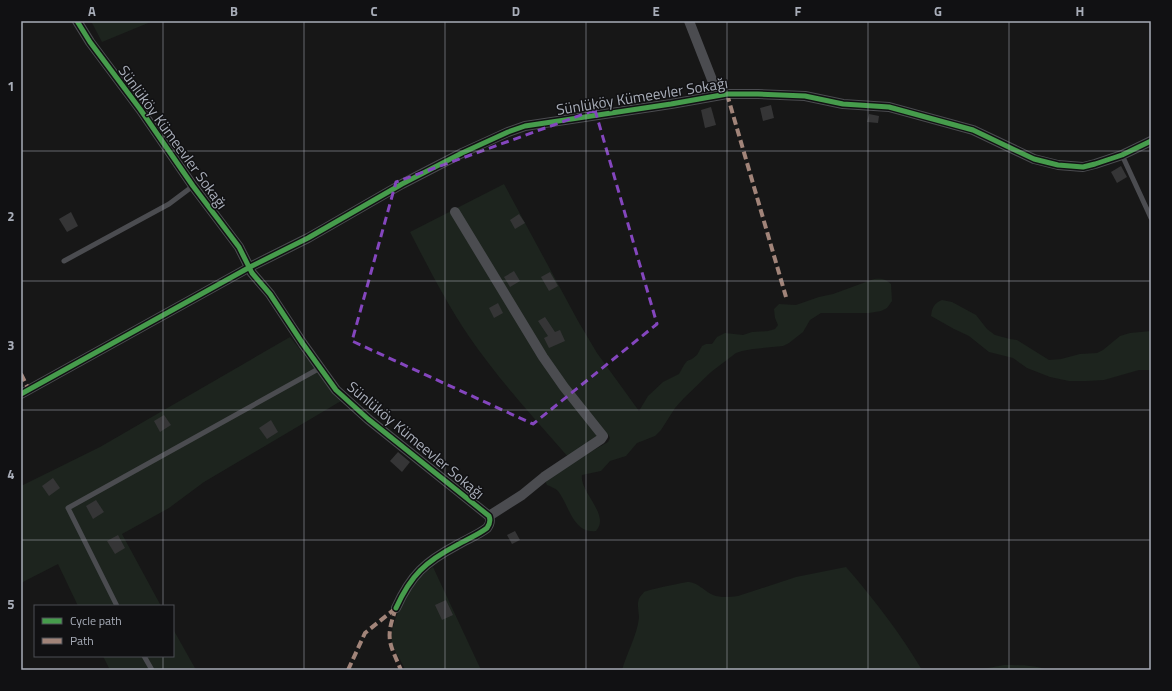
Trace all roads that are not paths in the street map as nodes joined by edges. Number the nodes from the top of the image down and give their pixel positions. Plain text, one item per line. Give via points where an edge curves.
1 (76, 21) edge
2 (690, 21) edge
3 (718, 95) junction
4 (1151, 140) edge
5 (1122, 155) junction
6 (193, 186) junction
7 (455, 212) dead end
8 (1151, 218) edge
9 (64, 261) dead end
10 (250, 267) junction
11 (320, 368) junction
12 (21, 394) edge
13 (489, 516) junction
14 (116, 605) edge
15 (396, 608) dead end
16 (145, 657) edge
17 (152, 670) edge

1 - 6 street, Sünlüköy Kümeevler Sokağı
2 - 3 street, Sünlüköy Kümeevler Sokağı
3 - 5 street, Sünlüköy Kümeevler Sokağı via 805,96 843,104 889,107 973,130 1034,159 1058,165 1083,167
3 - 10 street, Sünlüköy Kümeevler Sokağı via 542,123 508,132 402,184 308,238
4 - 5 street, Sünlüköy Kümeevler Sokağı
5 - 8 lane
6 - 9 lane via 169,204
6 - 10 street, Sünlüköy Kümeevler Sokağı via 239,247
7 - 13 street, Sünlüköy Kümeevler Sokağı via 543,357 603,436 601,440
10 - 11 street, Sünlüköy Kümeevler Sokağı
10 - 12 street, Sünlüköy Kümeevler Sokağı
11 - 13 street, Sünlüköy Kümeevler Sokağı via 336,390 351,404
11 - 14 lane via 68,508
13 - 15 street, Sünlüköy Kümeevler Sokağı via 491,520 487,528 437,557 418,572 404,590
16 - 17 lane

